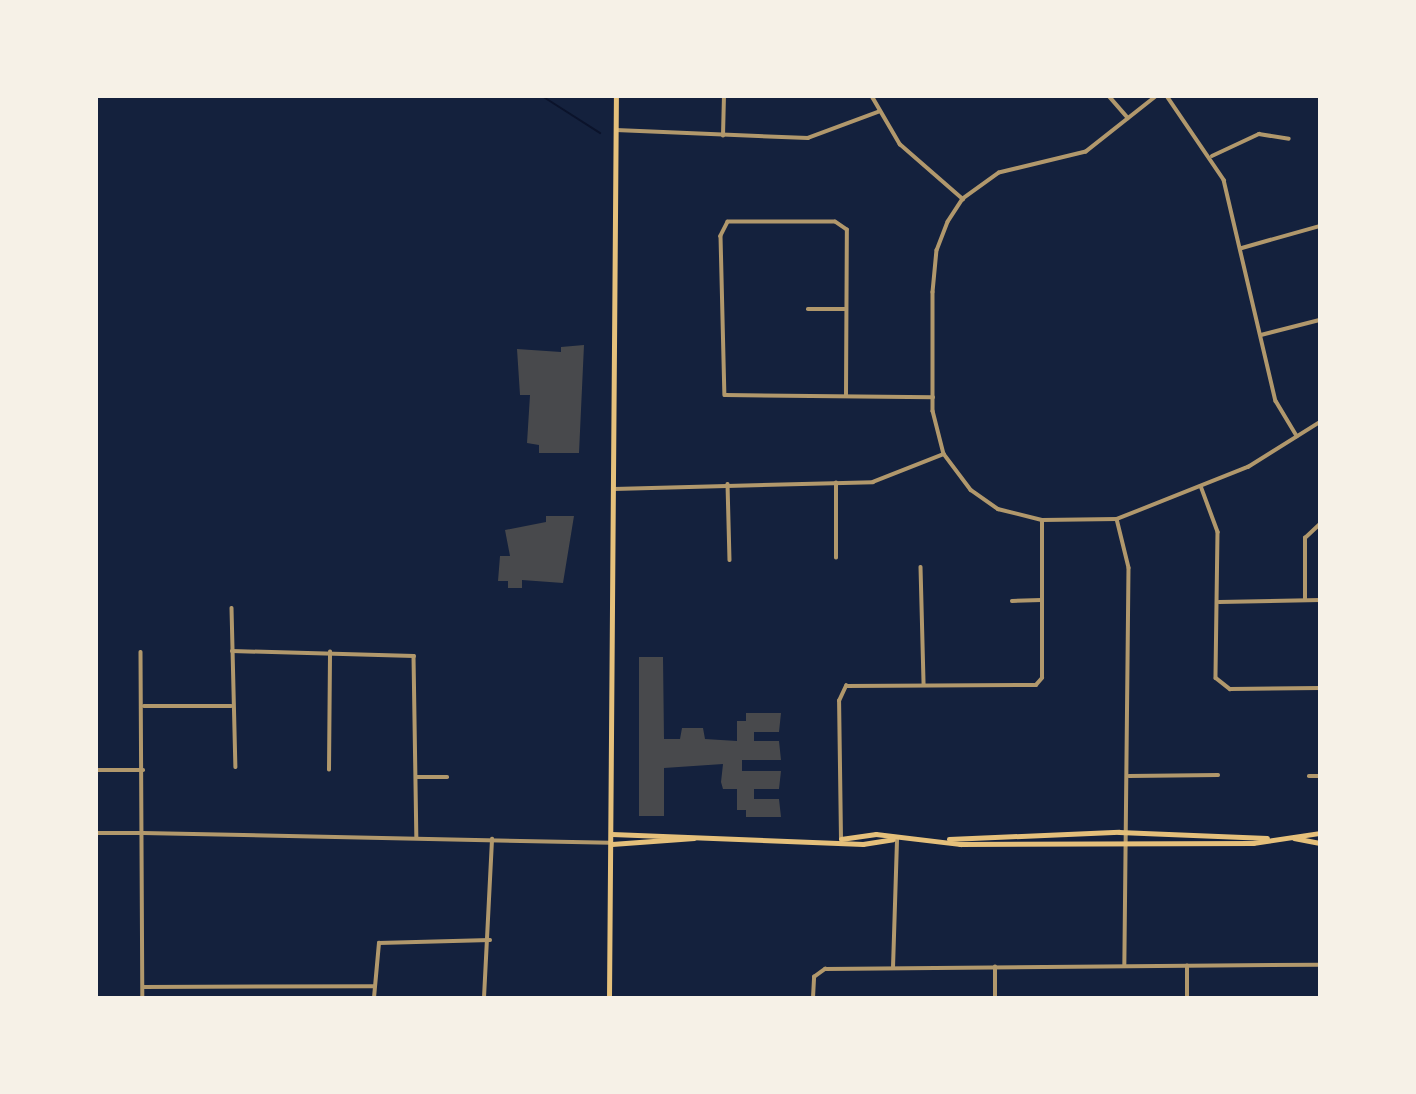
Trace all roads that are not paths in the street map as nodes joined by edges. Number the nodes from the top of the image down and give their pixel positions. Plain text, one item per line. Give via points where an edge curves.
1 (616, 96) edge
2 (724, 96) edge
3 (872, 96) edge
4 (1109, 96) edge
5 (1157, 96) edge
6 (1167, 96) edge
7 (878, 112) junction
8 (1129, 119) junction
9 (616, 130) junction
10 (723, 136) junction
11 (1289, 139) dead end
12 (1212, 156) junction
13 (963, 200) junction
14 (1320, 226) edge
15 (1242, 248) junction
16 (808, 309) dead end
17 (846, 309) junction
18 (1320, 320) edge
19 (1261, 335) junction
20 (846, 396) junction
21 (933, 397) junction
22 (1320, 422) edge
23 (1297, 436) junction
24 (944, 454) junction
25 (836, 483) junction
26 (728, 484) junction
27 (1201, 486) junction
28 (614, 489) junction
29 (1117, 519) junction
30 (1042, 520) junction
31 (1320, 524) edge
32 (836, 558) dead end
33 (730, 560) dead end
34 (921, 567) dead end
35 (1041, 600) junction
36 (1305, 600) junction
37 (1320, 600) edge
38 (1012, 601) dead end
39 (1219, 602) junction
40 (232, 608) dead end
41 (232, 651) junction
42 (141, 652) dead end
43 (330, 652) junction
44 (924, 685) junction
45 (1320, 688) edge
46 (144, 706) junction
47 (231, 706) junction
48 (236, 767) dead end
49 (96, 770) edge
50 (143, 770) junction
51 (329, 770) dead end
52 (1218, 775) dead end
53 (1129, 776) junction
54 (1309, 776) dead end
55 (1320, 776) edge
56 (417, 777) junction
57 (447, 777) dead end
58 (1129, 832) junction
59 (96, 833) edge
60 (144, 833) junction
61 (1320, 833) edge
62 (612, 834) junction
63 (417, 837) junction
64 (694, 838) junction
65 (897, 838) junction
66 (1267, 838) junction
67 (1294, 838) junction
68 (492, 839) junction
69 (595, 839) junction
70 (841, 839) junction
71 (948, 839) junction
72 (1320, 843) edge
73 (612, 844) junction
74 (1128, 844) junction
75 (490, 940) junction
76 (1125, 965) junction
77 (1320, 965) edge
78 (1187, 966) junction
79 (995, 967) junction
80 (893, 968) junction
81 (374, 986) junction
82 (143, 987) junction
83 (143, 998) edge
84 (374, 998) edge
85 (484, 998) edge
86 (609, 998) edge
87 (814, 998) edge
88 (995, 998) edge
89 (1187, 998) edge

1 - 9 main road
2 - 10 street
3 - 7 street
4 - 8 street
5 - 8 street
6 - 12 street
7 - 10 street via 808,138
7 - 13 street via 900,144
8 - 13 street via 1086,152 999,173
9 - 10 street
9 - 28 main road
11 - 12 street via 1259,134
12 - 15 street
13 - 21 street via 942,234 934,261
14 - 15 street
15 - 19 street
16 - 17 street
17 - 20 street
17 - 20 street via 848,239 842,224 733,221 722,229 725,395
18 - 19 street
19 - 23 street via 1276,401
20 - 21 street
21 - 24 street
22 - 23 street
23 - 27 street
24 - 25 street via 885,479
24 - 30 street via 985,501
25 - 26 street
25 - 32 street
26 - 28 street
26 - 33 street
27 - 29 street
27 - 39 street via 1218,533
28 - 62 main road
29 - 30 street
29 - 53 street via 1129,568
30 - 35 street
31 - 36 street via 1305,538
34 - 44 street
35 - 38 street
35 - 44 street via 1042,678 1036,685
36 - 37 street
36 - 39 street
39 - 45 street via 1215,670 1221,686
40 - 41 street
41 - 43 street
41 - 47 street
42 - 46 street
43 - 51 street
43 - 56 street via 404,652 416,658
44 - 70 street via 853,685 840,692
46 - 47 street
46 - 50 street
47 - 48 street
49 - 50 street
50 - 60 street
52 - 53 street
53 - 58 street
54 - 55 street
56 - 57 street
56 - 63 street
58 - 66 main road
58 - 71 main road
58 - 74 street
59 - 60 street
60 - 63 street
60 - 82 street
61 - 67 main road
62 - 64 main road
62 - 69 street
62 - 73 main road
63 - 68 street
64 - 70 main road
64 - 73 main road
65 - 70 main road
65 - 70 main road via 863,844
65 - 71 main road
65 - 80 street
66 - 67 main road
66 - 74 main road
67 - 72 main road
68 - 69 street
68 - 75 street
69 - 73 street
71 - 74 main road
73 - 86 main road
74 - 76 street
75 - 81 street via 381,943
75 - 85 street
76 - 78 street
76 - 79 street
77 - 78 street
78 - 89 street
79 - 80 street
79 - 88 street
80 - 87 street via 819,971
81 - 82 street
81 - 84 street
82 - 83 street

